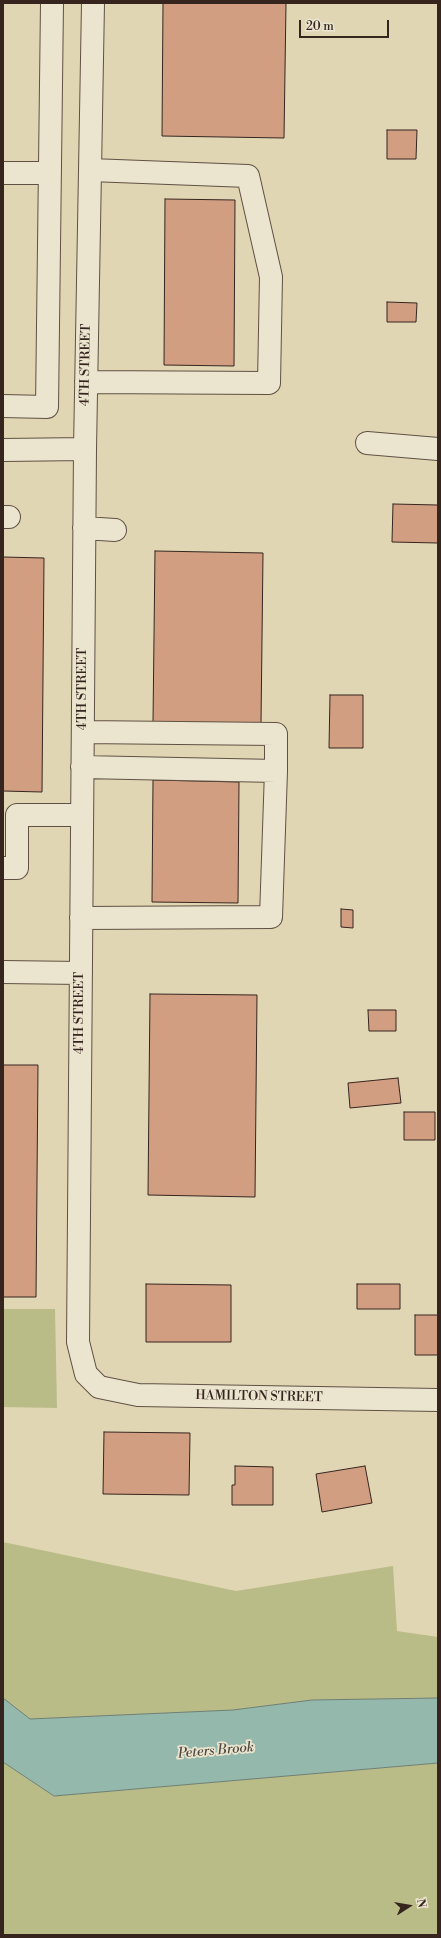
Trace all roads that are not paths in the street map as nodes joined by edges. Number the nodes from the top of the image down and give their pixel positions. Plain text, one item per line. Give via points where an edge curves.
1 (52, 3) edge
2 (93, 3) edge
3 (90, 170) junction
4 (3, 173) edge
5 (50, 174) junction
6 (86, 382) junction
7 (3, 406) edge
8 (367, 443) dead end
9 (85, 449) junction
10 (438, 449) edge
11 (3, 450) edge
12 (84, 528) junction
13 (115, 530) dead end
14 (83, 732) junction
15 (82, 767) junction
16 (276, 771) junction
17 (82, 815) junction
18 (3, 868) edge
19 (81, 918) junction
20 (3, 972) edge
21 (81, 973) junction
22 (86, 1374) joint
23 (438, 1400) edge

1 - 5 street
2 - 3 street, 4TH STREET
3 - 6 street, 4TH STREET
3 - 6 street via 248,176 271,277 269,383
4 - 5 street
5 - 7 street via 47,407
6 - 9 street, 4TH STREET
8 - 10 street
9 - 11 street
9 - 12 street, 4TH STREET
12 - 13 street
12 - 14 street, 4TH STREET
14 - 15 street, 4TH STREET
14 - 16 street via 276,734
15 - 16 street
15 - 17 street, 4TH STREET
16 - 19 street via 271,917
17 - 18 street via 17,815 17,868
17 - 19 street, 4TH STREET
19 - 21 street, 4TH STREET
20 - 21 street
21 - 22 street, 4TH STREET via 78,1342
22 - 23 street, HAMILTON STREET via 99,1387 138,1395

